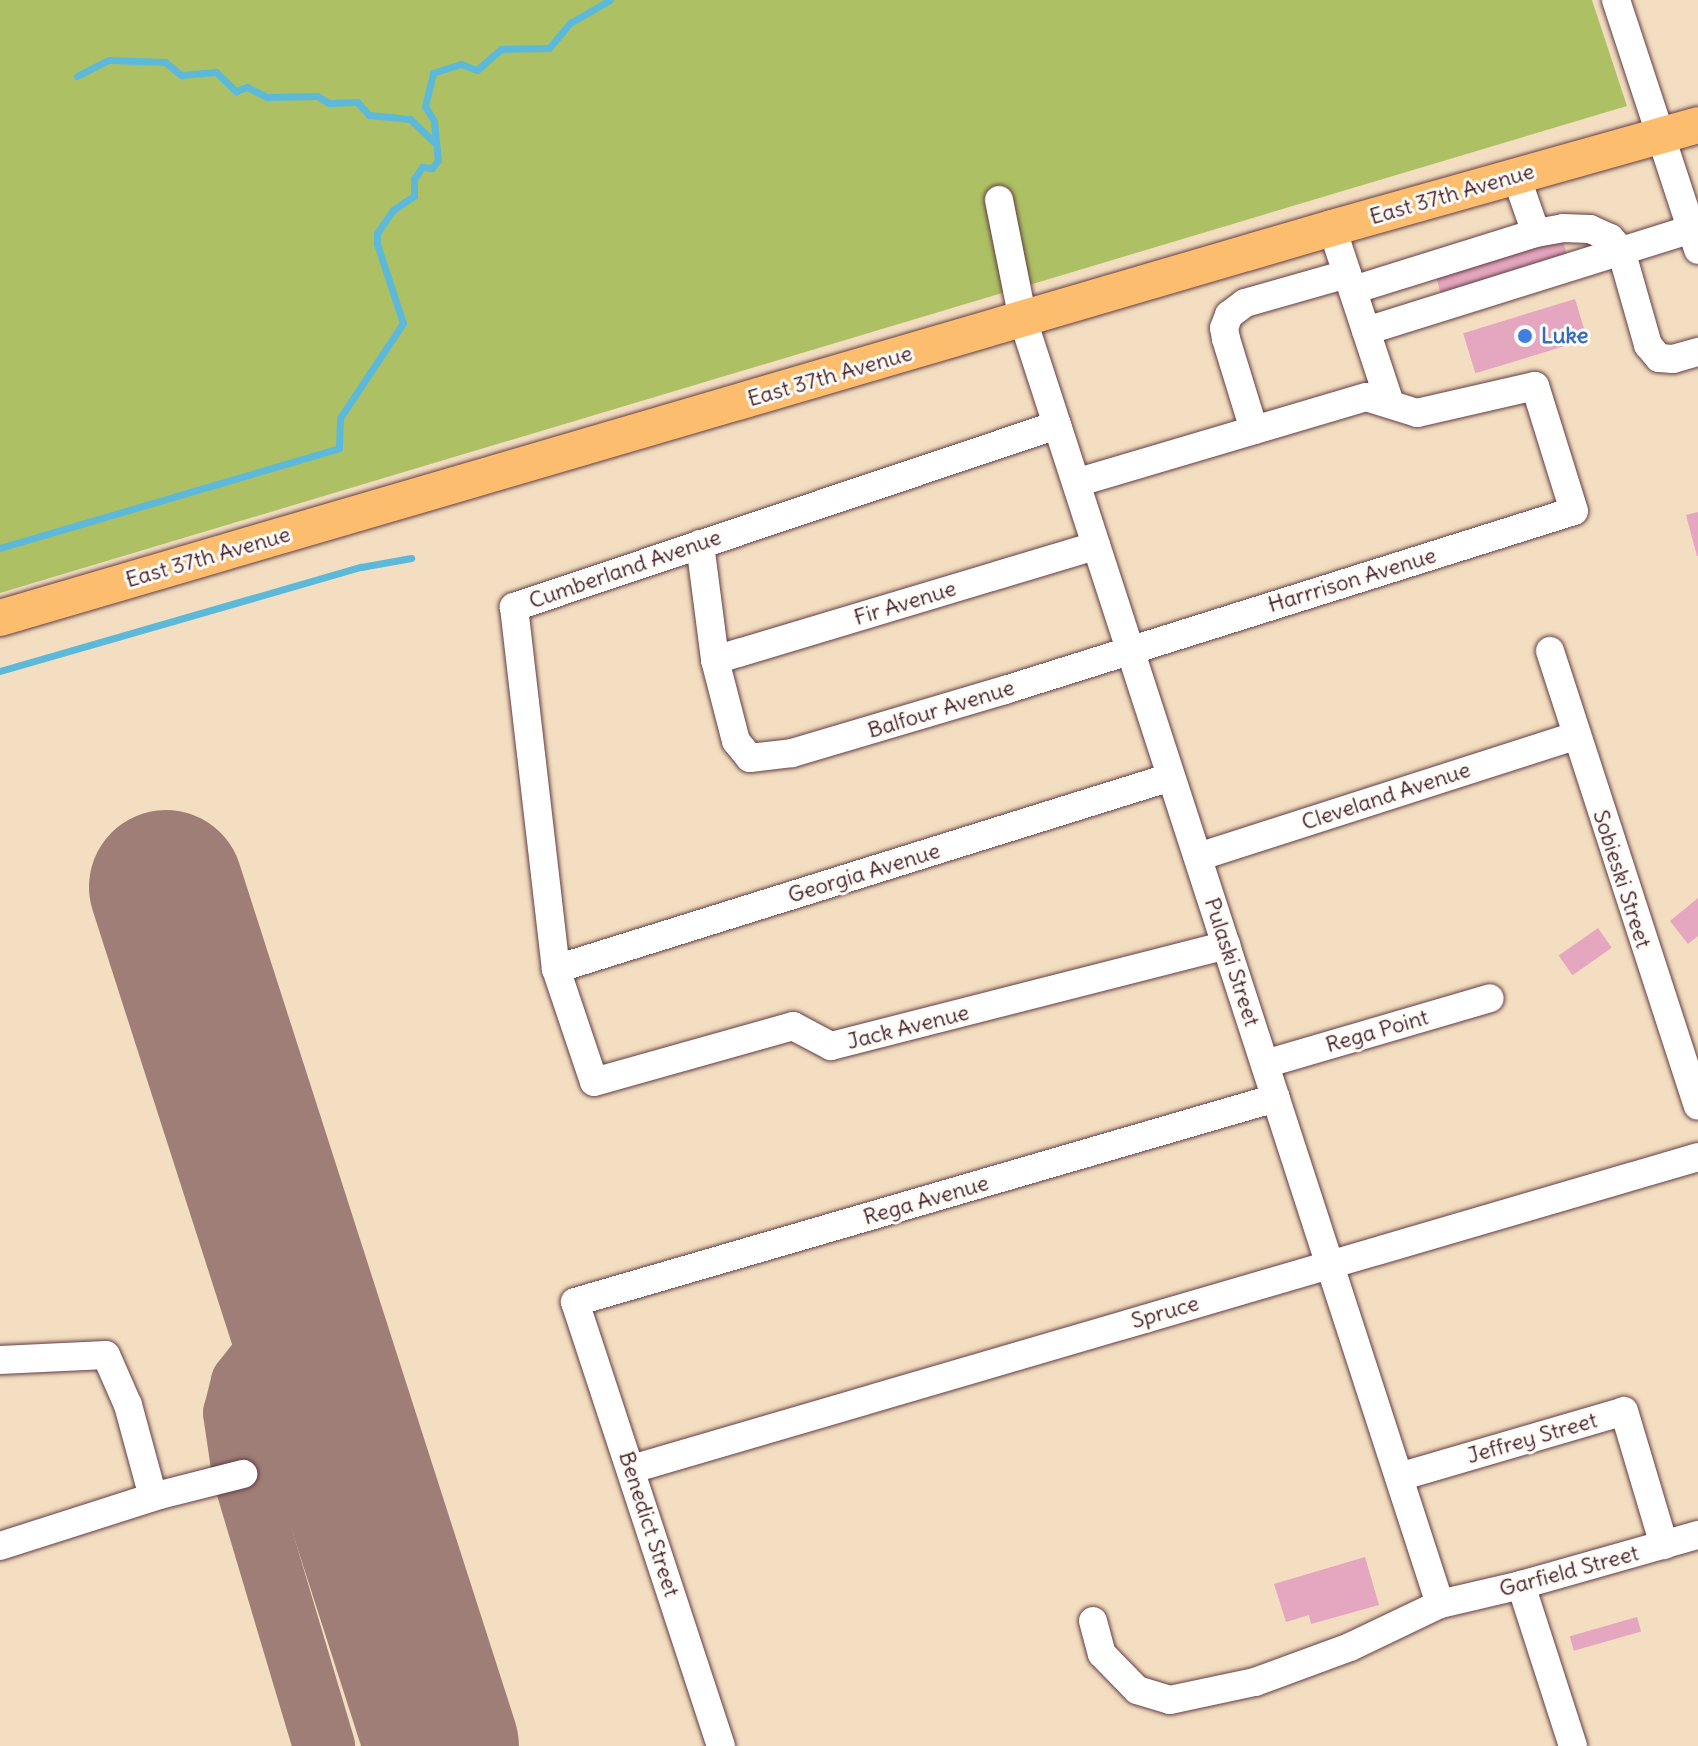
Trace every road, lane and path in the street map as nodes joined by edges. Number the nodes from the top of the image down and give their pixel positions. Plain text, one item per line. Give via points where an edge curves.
1 (1616, 0) edge
2 (1698, 125) edge
3 (1661, 136) junction
4 (1516, 176) junction
5 (999, 200) dead end
6 (1332, 228) junction
7 (1536, 233) junction
8 (1695, 239) edge
9 (1621, 250) junction
10 (1350, 282) junction
11 (1023, 320) junction
12 (1366, 331) junction
13 (1698, 352) edge
14 (1390, 403) junction
15 (1057, 425) junction
16 (1254, 430) junction
17 (1076, 483) junction
18 (700, 544) junction
19 (1096, 546) junction
20 (0, 618) edge
21 (1130, 649) junction
22 (1550, 651) dead end
23 (715, 660) junction
24 (1574, 736) junction
25 (1171, 777) junction
26 (1198, 857) junction
27 (1226, 945) junction
28 (556, 969) junction
29 (1490, 998) dead end
30 (1265, 1064) junction
31 (594, 1082) joint
32 (1276, 1098) junction
33 (1698, 1106) edge
34 (1698, 1157) edge
35 (1329, 1264) junction
36 (575, 1302) joint
37 (0, 1360) edge
38 (632, 1469) junction
39 (243, 1474) dead end
40 (1399, 1477) junction
41 (153, 1497) junction
42 (1698, 1535) edge
43 (1664, 1545) junction
44 (0, 1546) edge
45 (1521, 1585) junction
46 (1440, 1604) junction
47 (1093, 1621) dead end
48 (721, 1746) edge
49 (1573, 1746) edge

1 - 3 street
2 - 3 main road, East 37th Avenue
3 - 4 main road, East 37th Avenue
3 - 8 street
4 - 6 main road, East 37th Avenue
4 - 7 street
5 - 11 street, Pulaski Street
6 - 10 street
6 - 11 main road, East 37th Avenue
7 - 9 street via 1590,229
7 - 10 street
8 - 9 street
9 - 12 street
9 - 13 street via 1648,345 1659,358
10 - 12 street
10 - 16 street via 1245,303 1229,315 1226,339
11 - 15 street, Pulaski Street
11 - 20 main road, East 37th Avenue
12 - 14 street
14 - 16 street via 1366,397
14 - 21 street, Harrrison Avenue via 1417,413 1535,386 1574,511
15 - 17 street, Pulaski Street
15 - 18 street, Cumberland Avenue
16 - 17 street
17 - 19 street, Pulaski Street
18 - 23 street
18 - 28 street, Cumberland Avenue via 514,607
19 - 21 street, Pulaski Street
19 - 23 street, Fir Avenue
21 - 23 street, Balfour Avenue via 823,744 750,758 736,741
21 - 25 street, Pulaski Street
22 - 24 street, Sobieski Street
24 - 26 street, Cleveland Avenue
24 - 33 street, Sobieski Street
25 - 26 street, Pulaski Street
25 - 28 street, Georgia Avenue
26 - 27 street, Pulaski Street
27 - 30 street, Pulaski Street
27 - 31 street, Jack Avenue via 831,1046 793,1026
28 - 31 street, Cumberland Avenue
29 - 30 street, Rega Point
30 - 32 street, Pulaski Street
32 - 35 street, Pulaski Street
32 - 36 street, Rega Avenue
34 - 35 street, Spruce
35 - 38 street, Spruce
35 - 40 street, Pulaski Street
36 - 38 street, Benedict Street
37 - 41 street via 106,1355 128,1405
38 - 48 street, Benedict Street
39 - 41 street
40 - 43 street, Jeffrey Street via 1624,1411
40 - 46 street, Pulaski Street
41 - 44 street
42 - 43 street, Garfield Street
43 - 45 street, Garfield Street
45 - 46 street, Garfield Street
45 - 49 street
46 - 47 street, Garfield Street via 1350,1647 1255,1682 1170,1700 1137,1690 1102,1654

